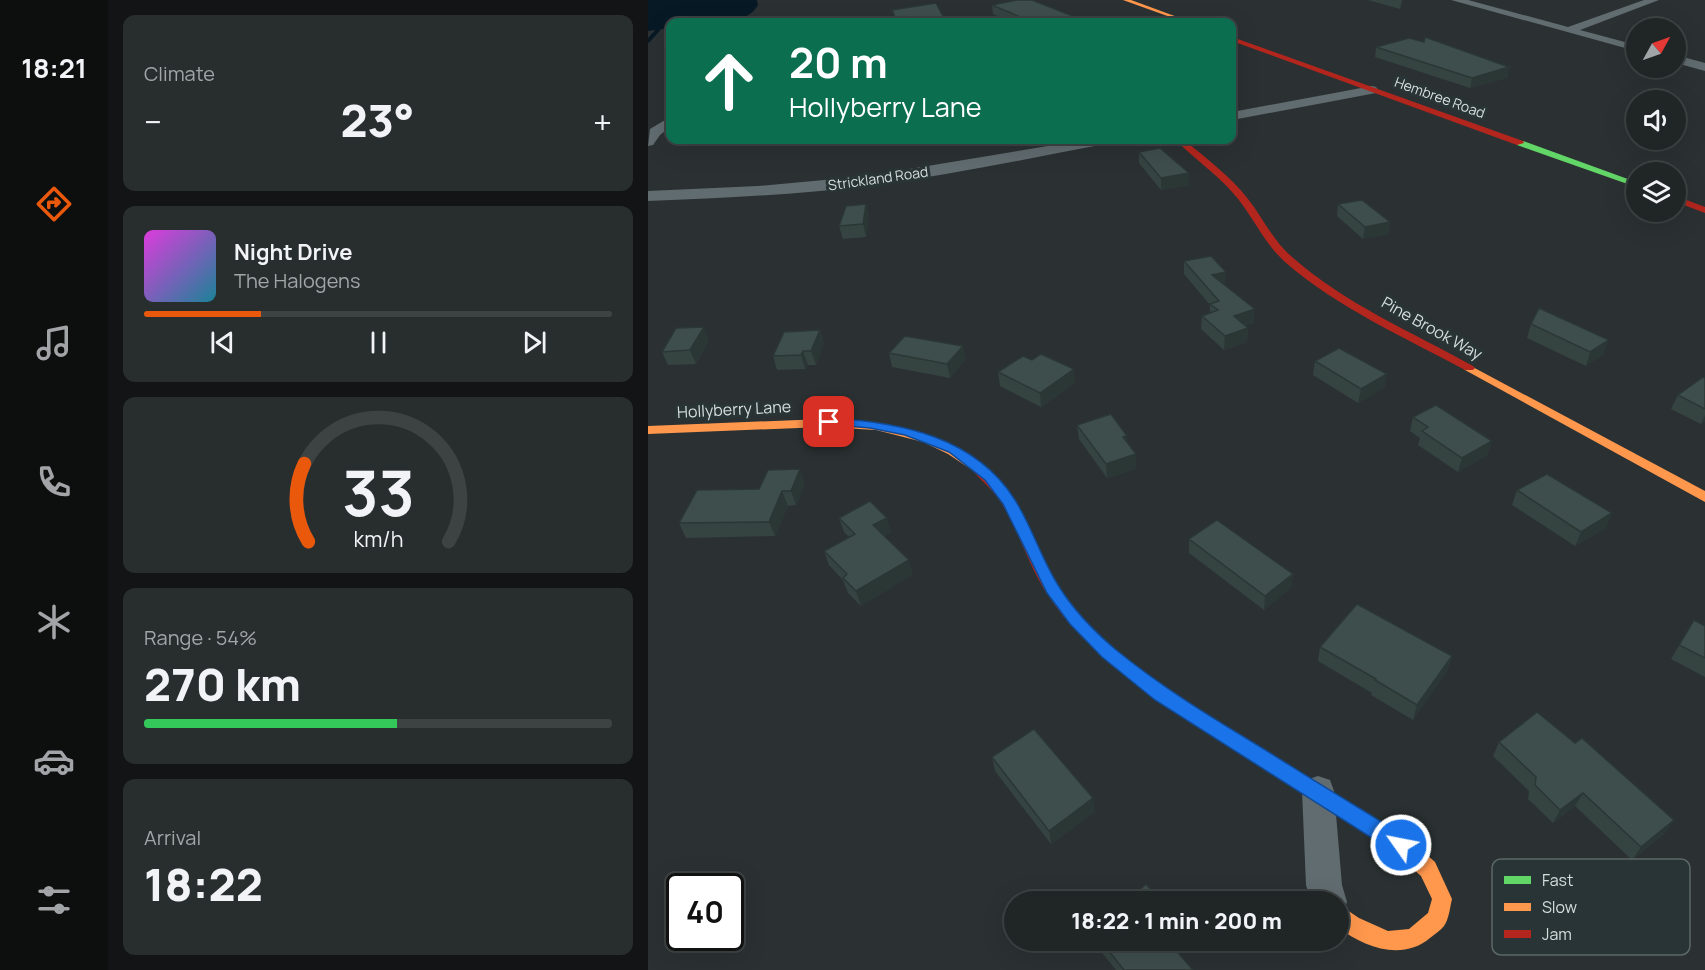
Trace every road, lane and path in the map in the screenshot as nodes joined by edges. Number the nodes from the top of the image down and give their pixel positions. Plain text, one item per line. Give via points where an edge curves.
1 (1126, 0) edge
2 (1456, 0) edge
3 (1654, 0) edge
4 (1177, 18) edge
5 (1569, 30) junction
6 (1236, 40) edge
7 (1626, 45) edge
8 (1686, 62) edge
9 (1705, 67) edge
10 (1371, 90) junction
11 (1236, 115) edge
12 (666, 124) edge
13 (648, 142) edge
14 (1083, 144) edge
15 (1185, 144) edge
16 (1626, 181) edge
17 (648, 196) edge
18 (1686, 203) edge
19 (1705, 210) edge
20 (648, 430) edge
21 (1705, 497) edge
22 (1318, 791) junction
23 (1326, 891) edge
24 (1349, 923) edge

1 - 4 street
2 - 5 street
3 - 5 street
5 - 7 street
6 - 10 street, Hembree Road
8 - 9 street
10 - 11 street
10 - 16 street, Hembree Road
12 - 13 street
14 - 17 street, Strickland Road via 868,181
15 - 21 street, Pine Brook Way via 1221,175 1244,200 1273,243 1307,275
18 - 19 street
20 - 22 street, Hollyberry Lane via 829,422 870,424 908,431 954,449 990,476 1010,502 1052,589 1107,652 1161,694
22 - 23 street
22 - 24 street, Hollyberry Lane via 1401,845 1428,869 1443,900 1437,919 1413,939 1387,941

